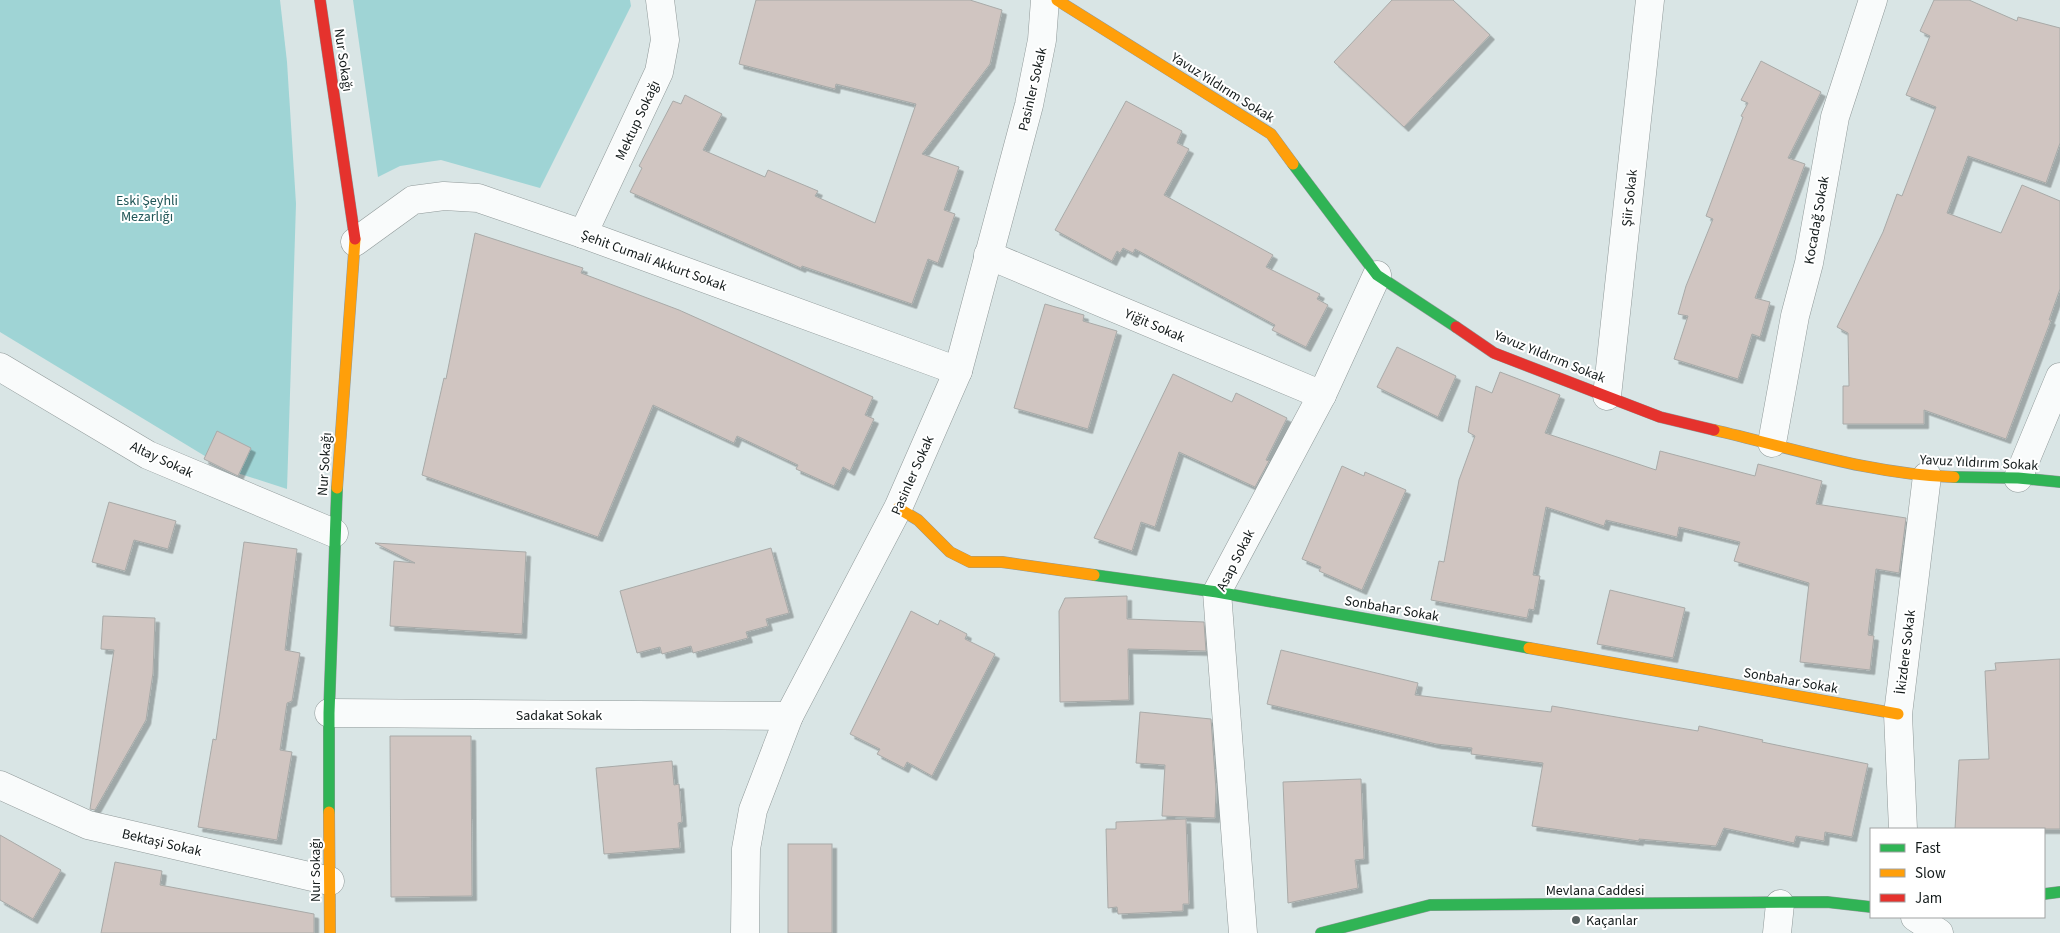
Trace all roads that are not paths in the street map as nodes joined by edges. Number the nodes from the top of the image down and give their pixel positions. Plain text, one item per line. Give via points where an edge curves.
1 (320, 0) edge
2 (660, 0) edge
3 (1044, 0) edge
4 (1057, 0) edge
5 (1650, 0) edge
6 (1873, 0) edge
7 (583, 234) junction
8 (356, 242) junction
9 (988, 255) junction
10 (1377, 275) junction
11 (0, 367) edge
12 (958, 371) junction
13 (2060, 377) edge
14 (1322, 395) junction
15 (1607, 396) junction
16 (1772, 443) junction
17 (1927, 476) junction
18 (2018, 478) junction
19 (2060, 482) edge
20 (898, 508) junction
21 (334, 533) junction
22 (1217, 592) junction
23 (329, 713) junction
24 (1898, 714) junction
25 (789, 716) junction
26 (0, 785) edge
27 (1903, 828) edge
28 (330, 881) junction
29 (2060, 892) edge
30 (2045, 894) edge
31 (1780, 904) junction
32 (1870, 907) edge
33 (1916, 918) edge
34 (330, 933) edge
35 (746, 933) edge
36 (1243, 933) edge
37 (1321, 933) edge
38 (1777, 933) edge
39 (1939, 933) edge

1 - 8 street, Nur Sokağı
2 - 7 street, Mektup Sokağı via 665,40 659,72
3 - 9 street, Pasinler Sokak via 1042,40 1029,105
4 - 10 street, Yavuz Yıldırım Sokak via 1271,134
5 - 15 street, Şiir Sokak
6 - 16 street, Kocadağ Sokak via 1835,116
7 - 8 street, Şehit Cumali Akkurt Sokak via 478,198 444,196 413,200
7 - 12 street, Şehit Cumali Akkurt Sokak
8 - 21 street, Nur Sokağı
9 - 12 street, Pasinler Sokak
9 - 14 street, Yiğit Sokak
10 - 14 street, Asap Sokak
10 - 15 street, Yavuz Yıldırım Sokak via 1494,352
11 - 21 street, Altay Sokak via 148,455
12 - 20 street, Pasinler Sokak
13 - 18 street
14 - 22 street, Asap Sokak
15 - 16 street, Yavuz Yıldırım Sokak via 1660,416
16 - 17 street, Yavuz Yıldırım Sokak via 1862,465
17 - 18 street, Yavuz Yıldırım Sokak
17 - 24 street, İkizdere Sokak
18 - 19 street, Yavuz Yıldırım Sokak
20 - 22 street, Sonbahar Sokak via 910,512 948,552 971,562 1002,562
20 - 25 street, Pasinler Sokak
21 - 23 street, Nur Sokağı
22 - 24 street, Sonbahar Sokak
22 - 36 street, Asap Sokak
23 - 25 street, Sadakat Sokak
23 - 28 street, Nur Sokağı
24 - 27 street, İkizdere Sokak
25 - 35 street, Pasinler Sokak via 753,810 746,849
26 - 28 street, Bektaşi Sokak via 88,825
28 - 34 street, Nur Sokağı
29 - 30 street
31 - 32 street, Mevlana Caddesi via 1827,902
31 - 37 street, Mevlana Caddesi via 1430,905
31 - 38 street
33 - 39 street

